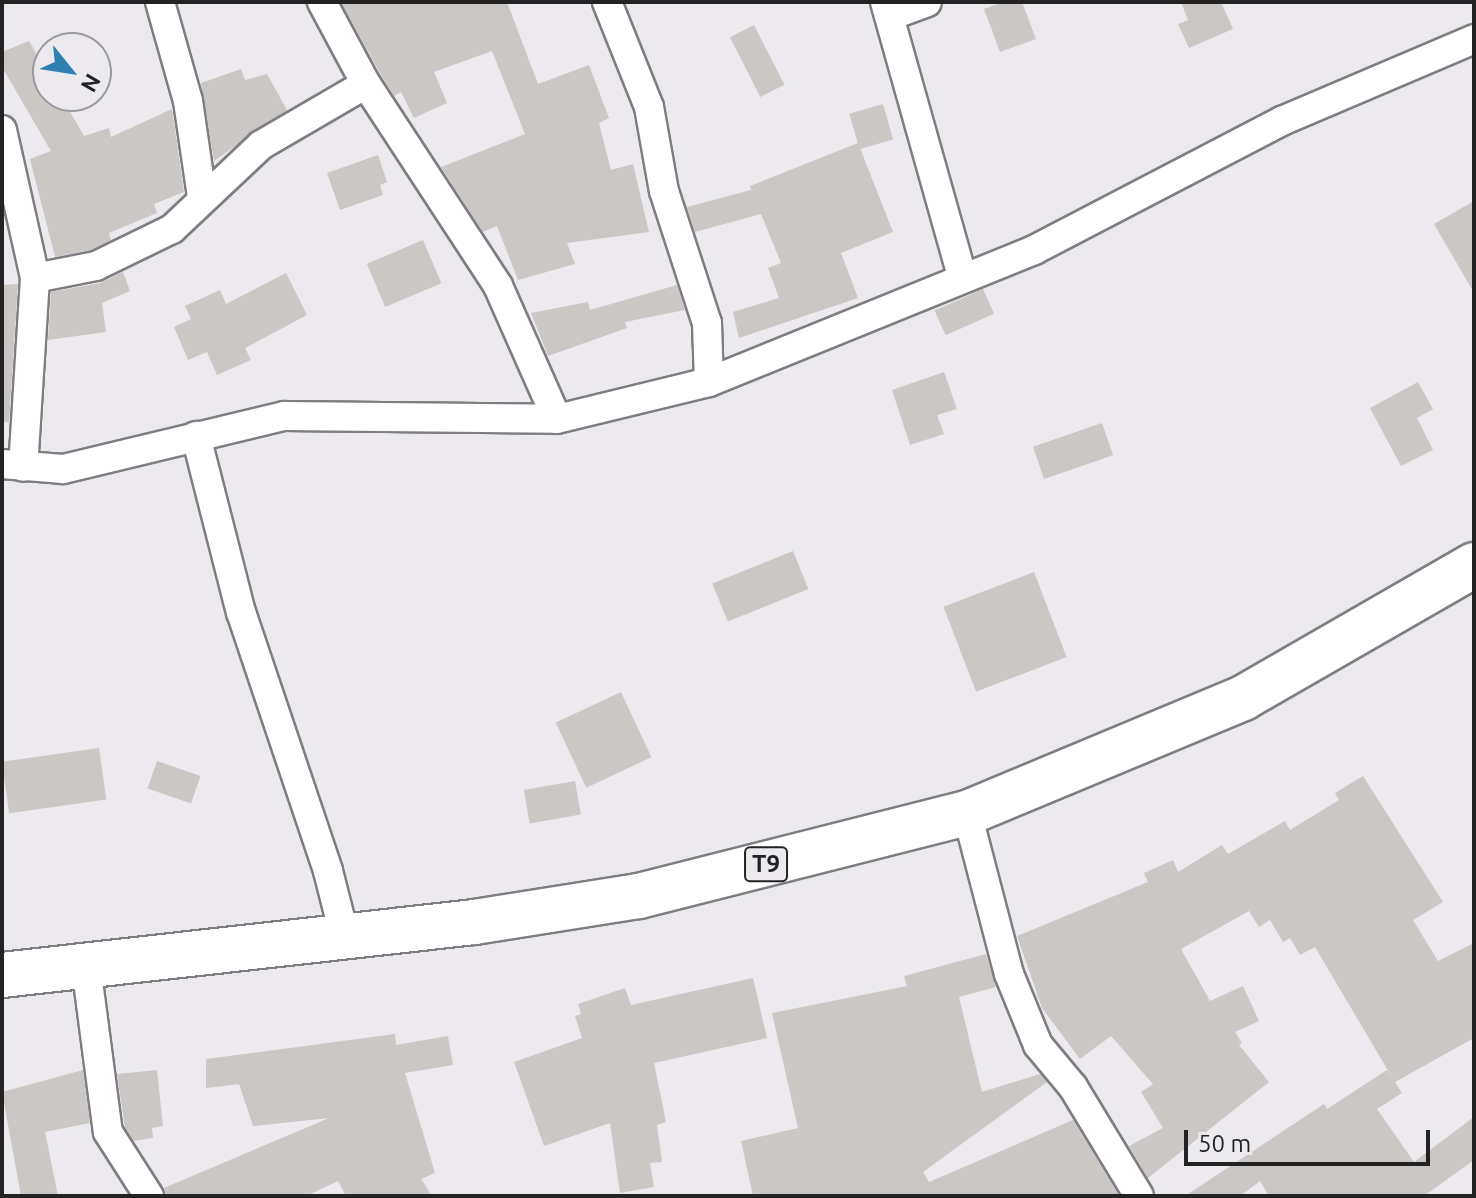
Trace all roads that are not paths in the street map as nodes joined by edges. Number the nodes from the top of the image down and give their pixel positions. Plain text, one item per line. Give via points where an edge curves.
1 (160, 2) edge
2 (322, 2) edge
3 (607, 2) edge
4 (927, 2) edge
5 (888, 8) edge
6 (1474, 39) edge
7 (366, 84) junction
8 (2, 130) edge
9 (202, 197) junction
10 (962, 276) junction
11 (35, 278) junction
12 (709, 382) junction
13 (557, 419) junction
14 (196, 436) junction
15 (13, 466) edge
16 (1474, 565) edge
17 (967, 813) junction
18 (344, 934) junction
19 (86, 966) junction
20 (2, 975) edge
21 (149, 1196) edge
22 (1139, 1196) edge

1 - 9 street via 188,101
2 - 7 street
3 - 12 street via 649,107 664,191 707,323
4 - 5 street
5 - 10 street via 920,143
6 - 10 street via 1363,83 1034,250
7 - 9 street via 261,145
7 - 13 street via 498,286
8 - 11 street
9 - 11 street via 172,229 96,266
10 - 12 street
11 - 15 street
12 - 13 street
13 - 14 street via 284,416
14 - 15 street via 63,469
14 - 18 street via 241,612
16 - 17 highway, T9 via 1243,698
17 - 18 highway, T9 via 639,896 474,922
17 - 22 street via 1009,974 1038,1045 1073,1087
18 - 19 highway, T9
19 - 20 highway, T9
19 - 21 street via 108,1132

